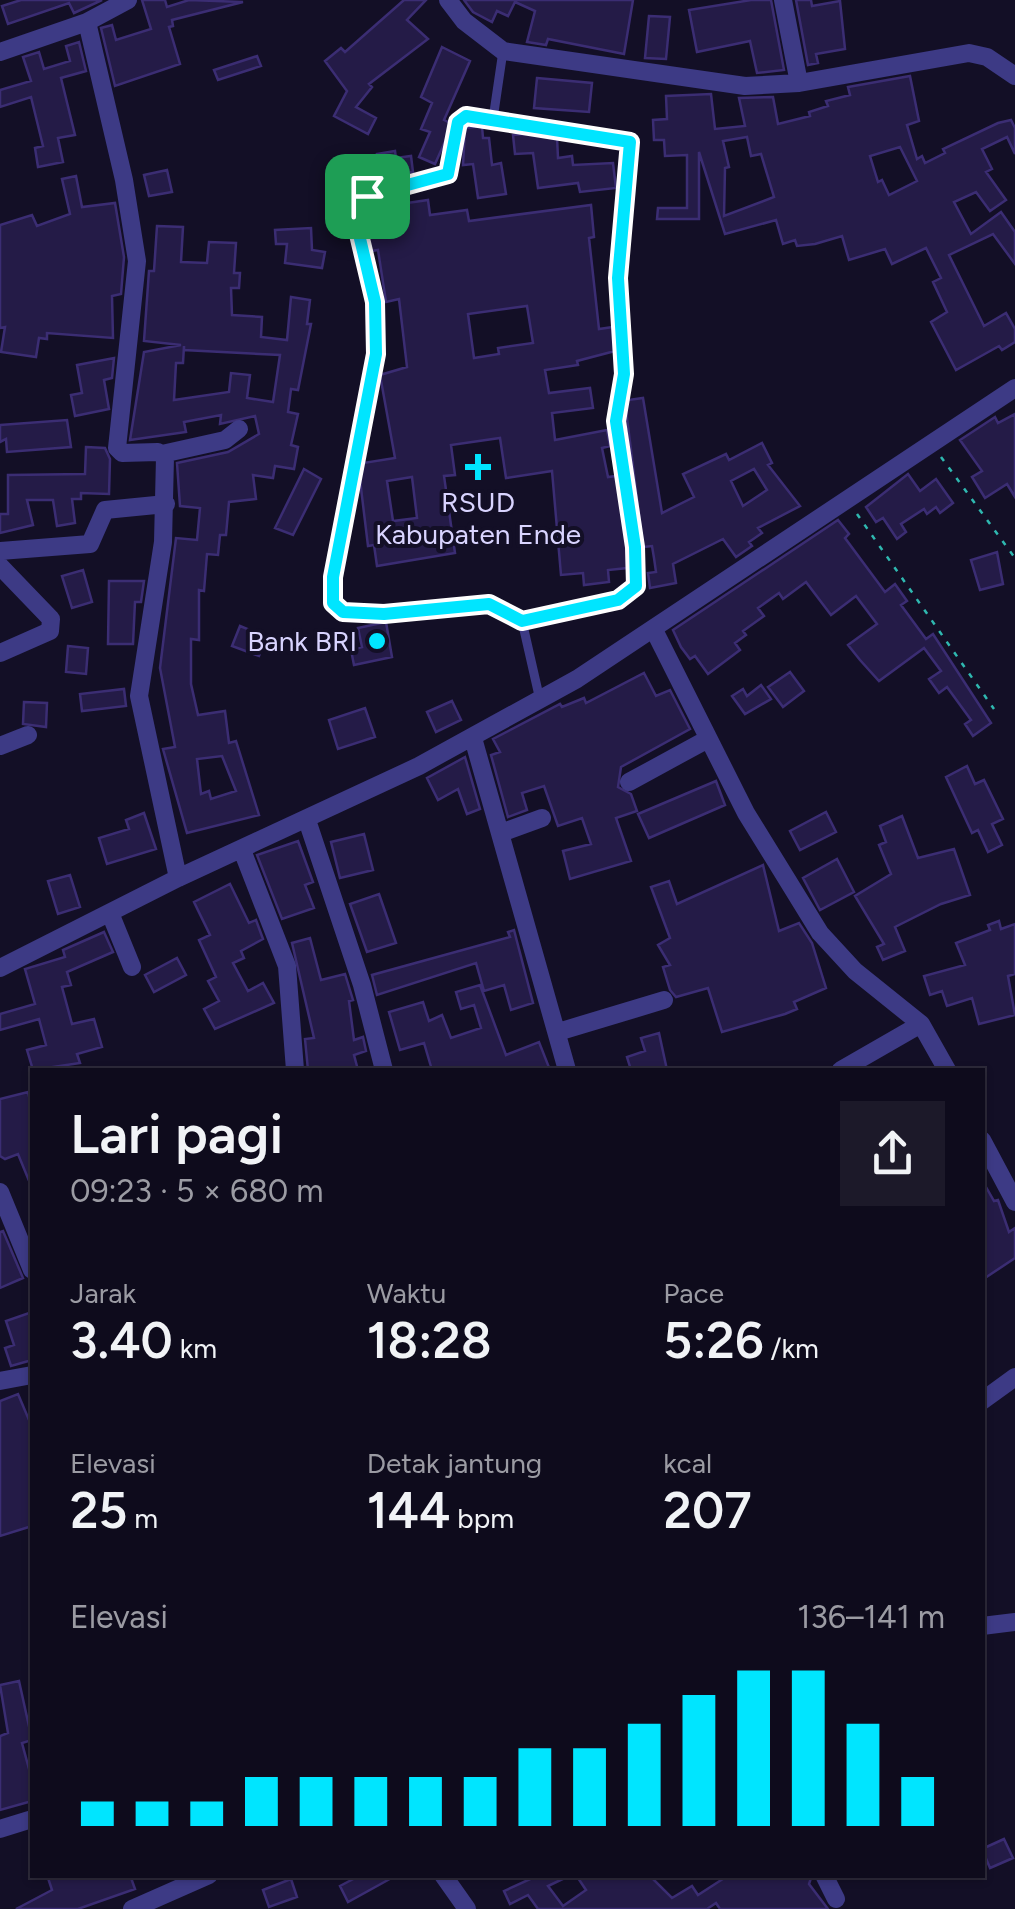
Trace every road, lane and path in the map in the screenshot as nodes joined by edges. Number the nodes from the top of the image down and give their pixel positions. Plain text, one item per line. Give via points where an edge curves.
1 (128, 0) edge
2 (448, 0) edge
3 (783, 0) edge
4 (87, 22) junction
5 (504, 50) junction
6 (0, 52) edge
7 (1015, 76) edge
8 (799, 83) junction
9 (493, 119) junction
10 (1015, 388) edge
11 (238, 429) dead end
12 (931, 443) junction
13 (162, 454) junction
14 (846, 499) junction
15 (166, 504) junction
16 (0, 552) edge
17 (1015, 558) edge
18 (4, 576) edge
19 (522, 621) junction
20 (654, 632) junction
21 (0, 653) edge
22 (540, 700) junction
23 (994, 709) dead end
24 (28, 736) dead end
25 (474, 738) junction
26 (708, 739) junction
27 (0, 746) edge
28 (630, 782) dead end
29 (542, 818) dead end
30 (308, 820) junction
31 (501, 833) junction
32 (242, 850) junction
33 (178, 878) junction
34 (110, 913) junction
35 (132, 967) dead end
36 (0, 968) edge
37 (664, 1000) dead end
38 (920, 1024) junction
39 (558, 1032) junction
40 (296, 1068) edge
41 (383, 1068) edge
42 (567, 1068) edge
43 (845, 1068) edge
44 (946, 1068) edge
45 (985, 1146) edge
46 (0, 1192) edge
47 (1015, 1202) edge
48 (30, 1265) edge
49 (30, 1375) edge
50 (1015, 1377) edge
51 (0, 1380) edge
52 (985, 1399) edge
53 (1015, 1622) edge
54 (985, 1626) edge
55 (30, 1819) edge
56 (0, 1828) edge
57 (202, 1878) edge
58 (445, 1878) edge
59 (826, 1878) edge
60 (836, 1898) dead end
61 (132, 1909) edge
62 (467, 1909) edge

1 - 4 street
2 - 5 street via 464,21
3 - 8 street
4 - 6 street
4 - 13 street via 137,261 117,448
5 - 8 street via 745,86
5 - 9 lane
7 - 8 street via 969,54
9 - 19 lane via 626,138 632,146 619,260 624,349 616,421 636,586 618,600
9 - 19 lane via 459,119 447,176 367,196 358,205 375,302 376,354 332,589 343,612 489,604
10 - 12 street
11 - 13 street via 225,440
12 - 14 street
12 - 17 path
13 - 15 street
14 - 20 street
14 - 23 path
15 - 16 street via 102,512 90,544
15 - 33 street via 139,696
18 - 21 street via 38,604 50,619 50,632
19 - 22 lane
20 - 22 street
20 - 26 street
22 - 25 street
24 - 27 street
25 - 30 street
25 - 31 street
26 - 28 street
26 - 38 street via 820,934
29 - 31 street
30 - 32 street
30 - 41 street
31 - 39 street
32 - 33 street
32 - 40 street via 288,966
33 - 34 street
34 - 35 street
34 - 36 street
37 - 39 street
38 - 43 street
38 - 44 street
39 - 42 street
45 - 47 street
46 - 48 street
49 - 51 street
50 - 52 street
53 - 54 street
55 - 56 street
57 - 61 street
58 - 62 street
59 - 60 street

